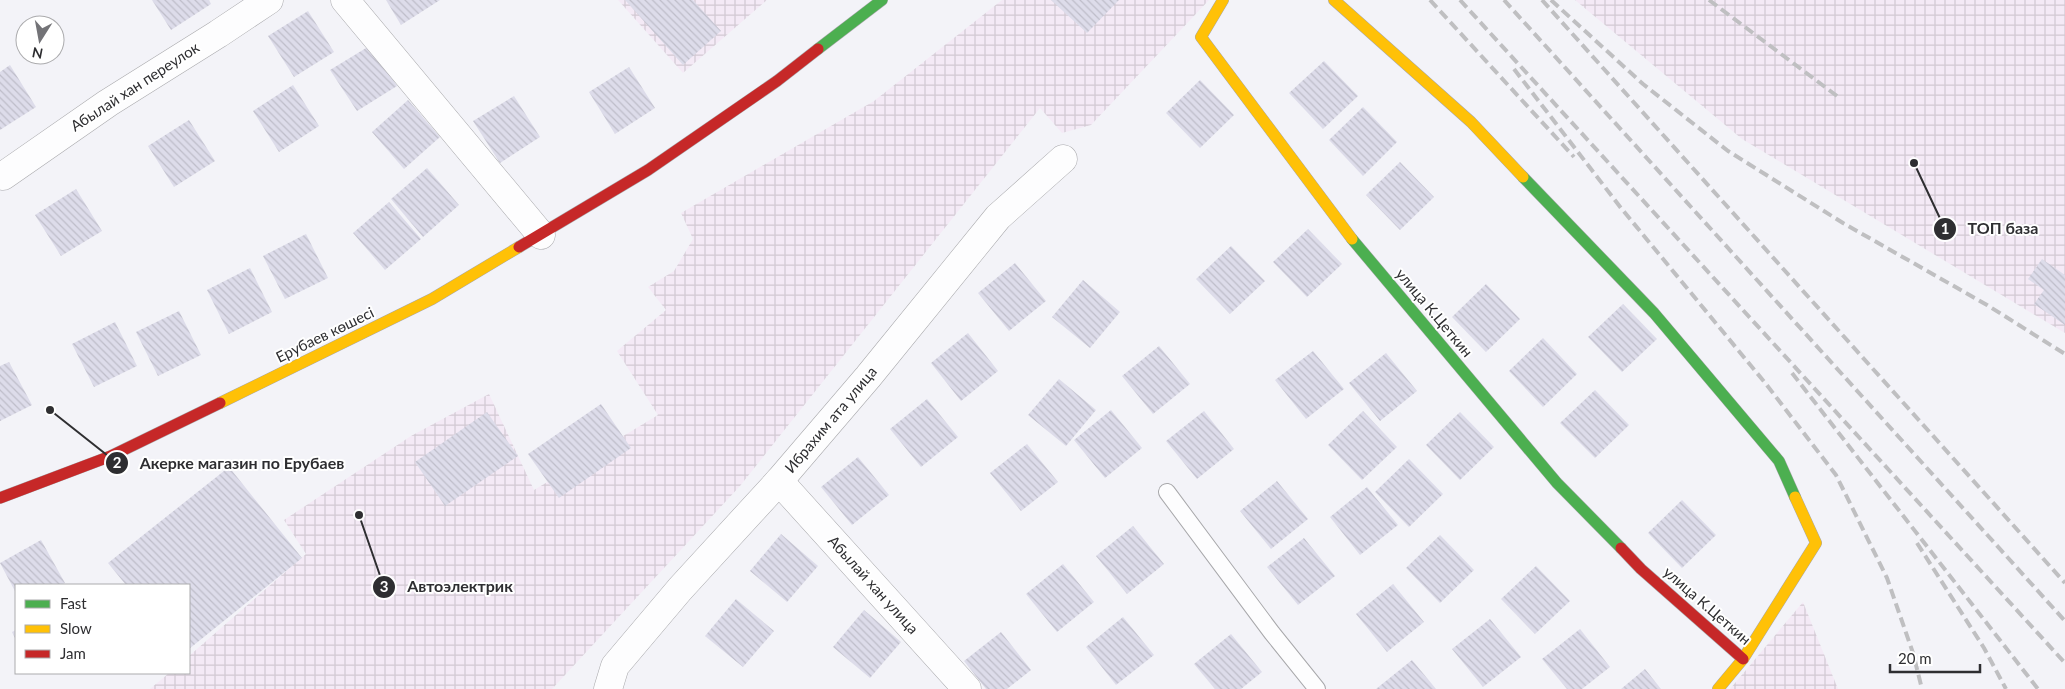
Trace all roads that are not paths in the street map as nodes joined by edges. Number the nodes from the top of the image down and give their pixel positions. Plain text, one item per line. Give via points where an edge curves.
1 (269, 0) edge
2 (345, 0) edge
3 (882, 0) edge
4 (1223, 0) edge
5 (1334, 0) edge
6 (1063, 159) dead end
7 (3, 176) dead end
8 (540, 235) junction
9 (779, 481) junction
10 (1167, 492) dead end
11 (0, 498) edge
12 (1743, 659) junction
13 (608, 689) edge
14 (967, 689) edge
15 (1317, 689) edge
16 (1718, 689) edge

1 - 7 street, Абылай хан переулок via 108,103
2 - 8 street
3 - 8 street, Ерубаев көшесі via 777,81 648,170
4 - 12 street, улица К.Цеткин via 1201,37 1337,222 1557,483 1641,569
5 - 12 street, улица К.Цеткин via 1471,122 1654,313 1779,461 1816,542
6 - 9 street, Ибрахим ата улица via 998,217
8 - 11 street, Ерубаев көшесі via 432,299 352,339 111,456
9 - 13 street, Ибрахим ата улица via 680,589 616,666
9 - 14 street, Абылай хан улица
10 - 15 lane
12 - 16 street

